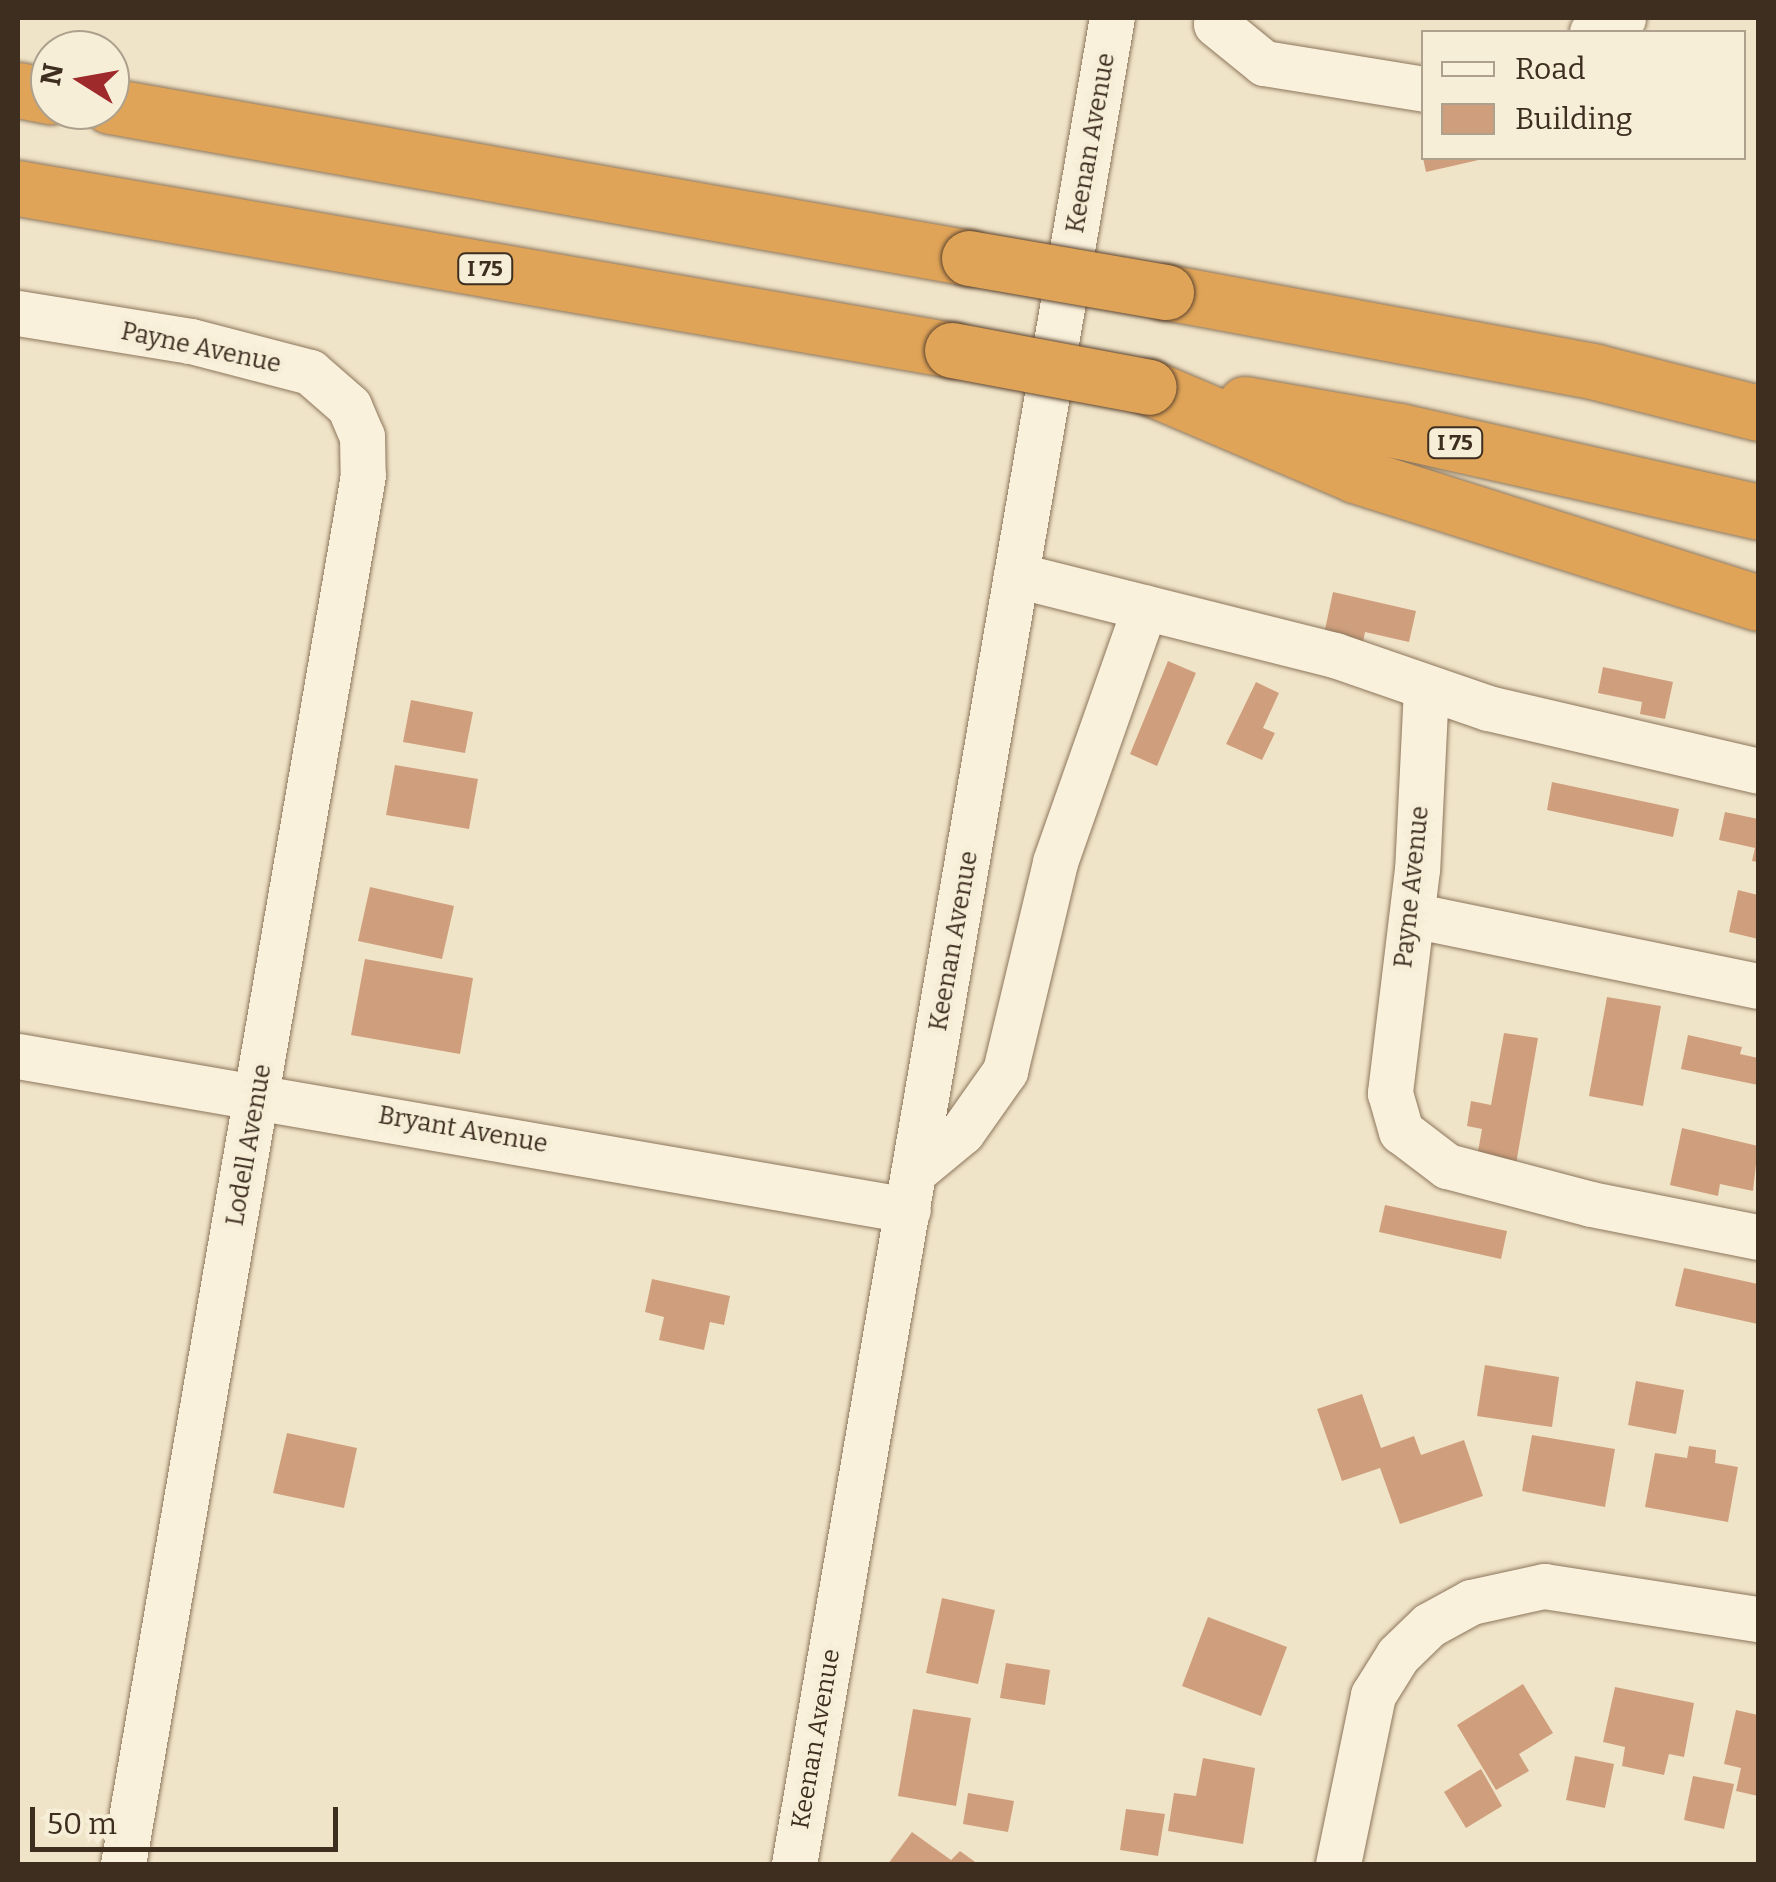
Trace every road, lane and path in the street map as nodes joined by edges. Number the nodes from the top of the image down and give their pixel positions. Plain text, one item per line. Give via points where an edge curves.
1 (1112, 18) edge
2 (1218, 18) edge
3 (1623, 18) edge
4 (1596, 30) edge
5 (1421, 89) edge
6 (130, 110) edge
7 (18, 188) edge
8 (18, 313) edge
9 (1149, 386) junction
10 (1758, 413) edge
11 (357, 426) joint
12 (1758, 512) edge
13 (1016, 575) junction
14 (1758, 604) edge
15 (1146, 608) junction
16 (1426, 688) junction
17 (1758, 771) edge
18 (1412, 915) junction
19 (1758, 986) edge
20 (18, 1056) edge
21 (258, 1094) junction
22 (912, 1190) junction
23 (1758, 1237) edge
24 (1758, 1619) edge
25 (124, 1864) edge
26 (794, 1864) edge
27 (1338, 1864) edge

1 - 13 street, Keenan Avenue
2 - 5 street via 1216,24 1264,63
3 - 4 street
6 - 10 highway, bridge via 1596,372
7 - 9 highway, I 75, bridge
8 - 11 street, Payne Avenue via 190,341 310,372 350,406
9 - 12 highway, I 75 via 1400,431
9 - 14 highway via 1355,474
11 - 21 street, Lodell Avenue via 363,475
13 - 15 street
13 - 22 street, Keenan Avenue
15 - 16 street via 1335,654
15 - 22 street via 1055,862 1005,1071
16 - 17 street
16 - 18 street, Payne Avenue
18 - 19 street
18 - 23 street, Payne Avenue via 1390,1093 1400,1131 1417,1148 1447,1166 1591,1204
20 - 21 street, Bryant Avenue
21 - 22 street, Bryant Avenue
21 - 25 street, Lodell Avenue
22 - 26 street, Keenan Avenue
24 - 27 street via 1544,1586 1471,1602 1429,1625 1398,1655 1373,1695

